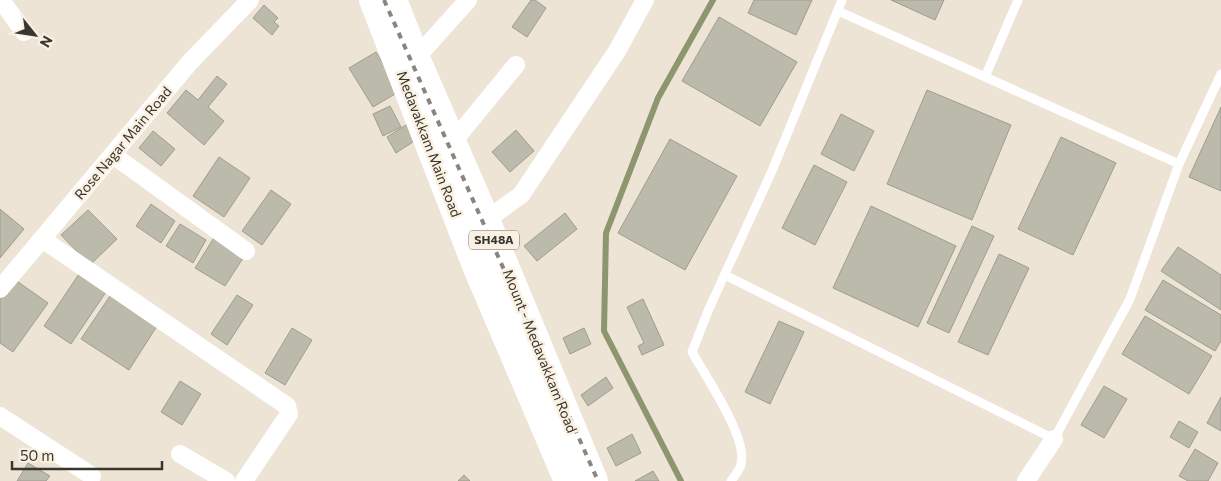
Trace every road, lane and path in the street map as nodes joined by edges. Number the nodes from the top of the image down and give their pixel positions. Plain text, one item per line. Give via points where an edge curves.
1 (1, 0) edge
2 (250, 0) edge
3 (373, 0) edge
4 (394, 0) edge
5 (468, 0) edge
6 (645, 0) edge
7 (842, 0) edge
8 (1018, 0) edge
9 (838, 11) junction
10 (24, 32) dead end
11 (416, 58) junction
12 (516, 65) dead end
13 (1221, 74) edge
14 (985, 77) junction
15 (452, 143) junction
16 (113, 154) junction
17 (1179, 164) junction
18 (486, 220) junction
19 (42, 239) junction
20 (246, 251) dead end
21 (725, 275) junction
22 (0, 289) edge
23 (0, 416) edge
24 (1054, 439) junction
25 (180, 454) dead end
26 (92, 476) dead end
27 (226, 481) edge
28 (244, 481) edge
29 (568, 481) edge
30 (594, 481) edge
31 (731, 481) edge
32 (1026, 481) edge

1 - 10 street
2 - 16 street, Rose Nagar Main Road via 190,62
3 - 29 main road, Medavakkam Main Road / SH48A via 473,259
4 - 11 main road, Mount - Medavakkam Road / SH48A
5 - 11 street
6 - 18 street via 616,51 521,195
7 - 9 lane
8 - 14 lane
9 - 14 lane
9 - 21 lane
11 - 15 main road, Mount - Medavakkam Road / SH48A
12 - 15 street
13 - 17 lane
14 - 17 lane
15 - 18 main road, Mount - Medavakkam Road / SH48A
16 - 19 street, Rose Nagar Main Road
16 - 20 street
17 - 24 lane via 1130,299
18 - 30 main road, Mount - Medavakkam Road / SH48A
19 - 22 street, Rose Nagar Main Road
19 - 28 street via 287,406 289,414
21 - 24 lane
21 - 31 lane via 692,352 741,443 741,464
23 - 26 street
24 - 32 street
25 - 27 street

